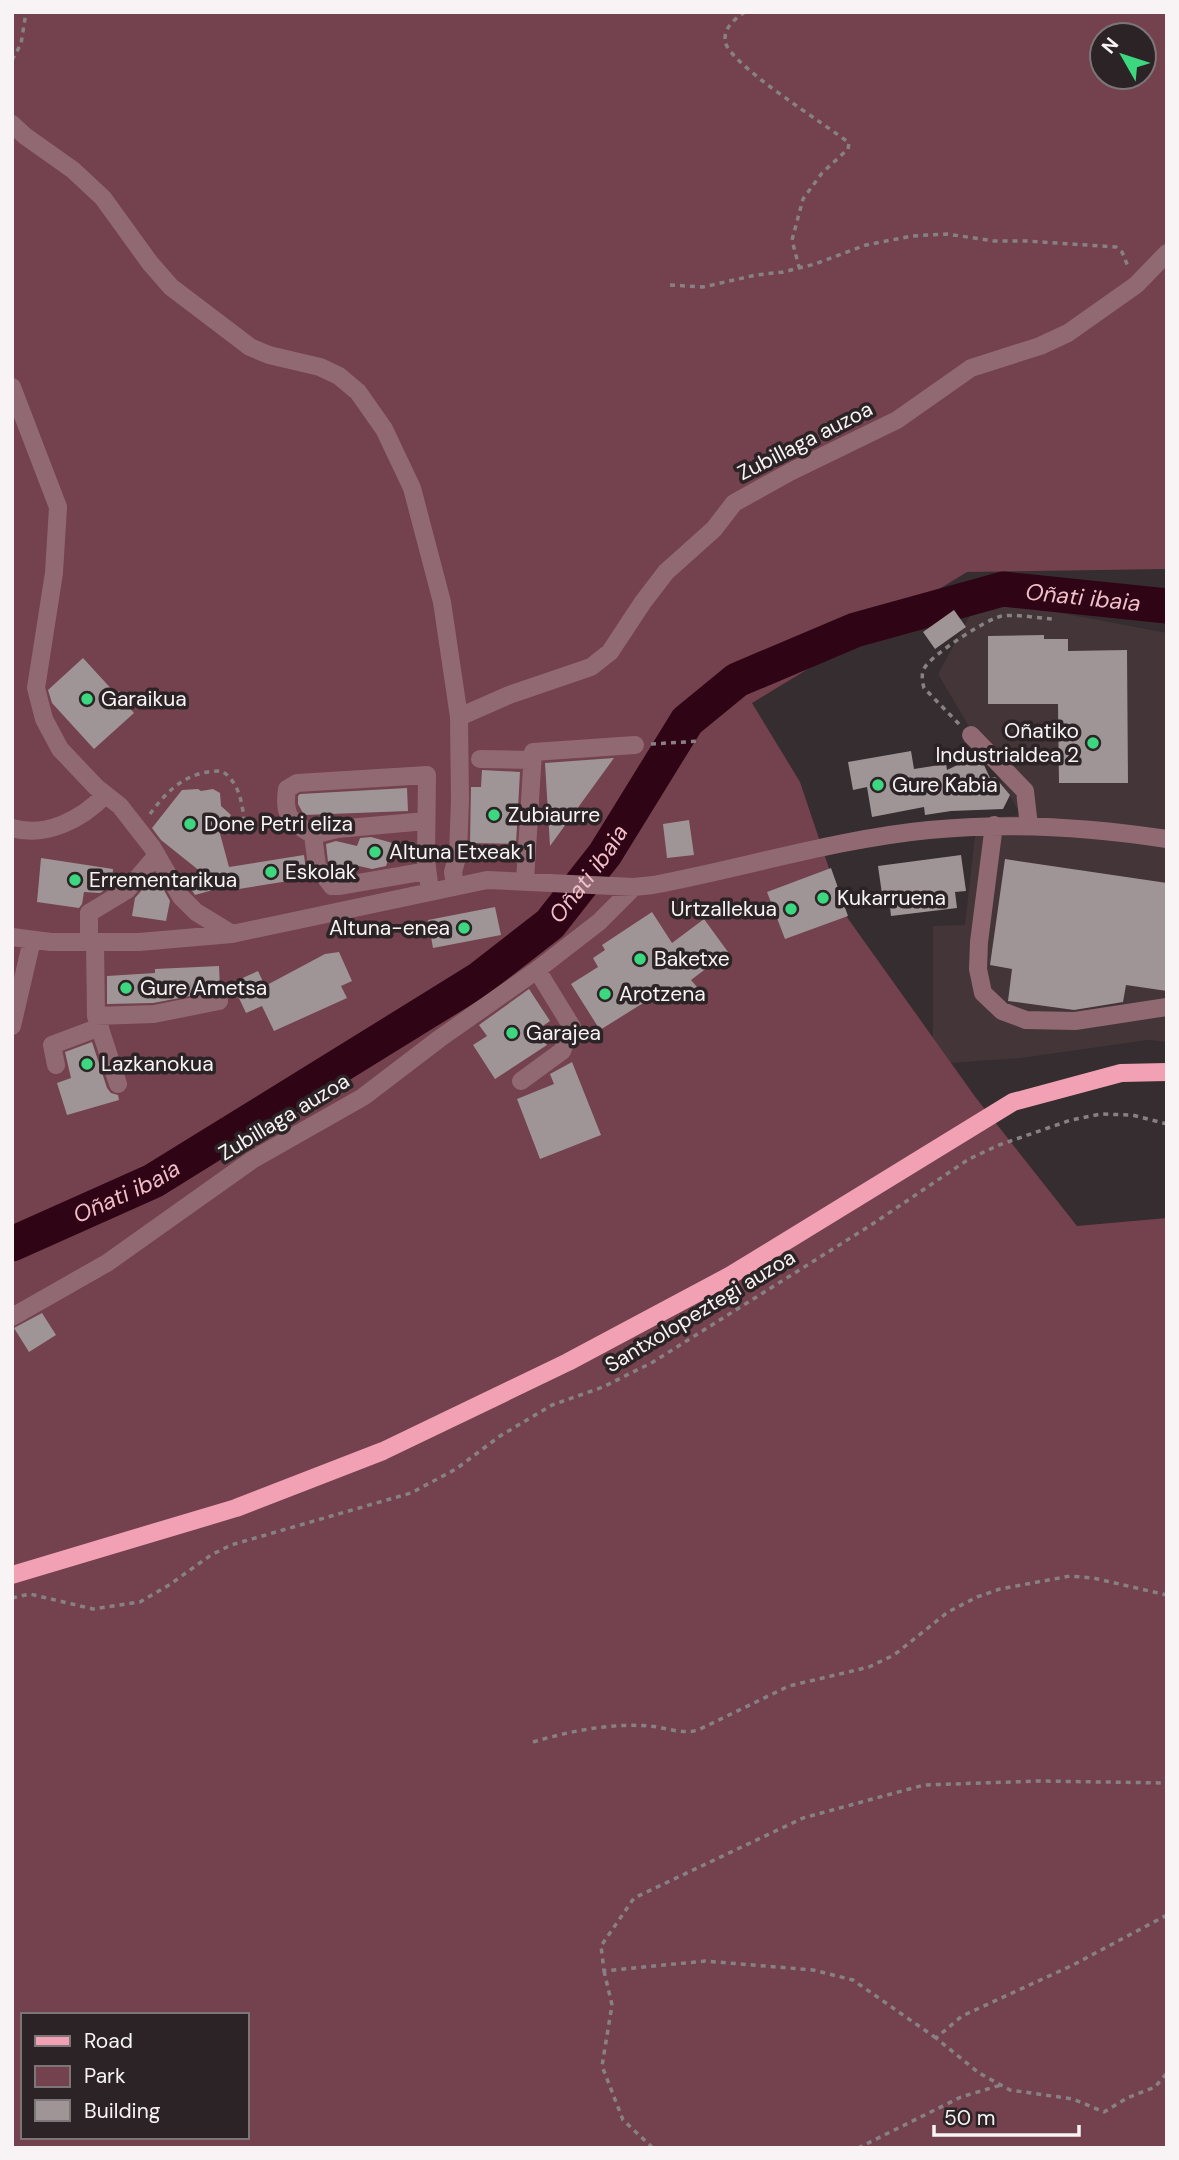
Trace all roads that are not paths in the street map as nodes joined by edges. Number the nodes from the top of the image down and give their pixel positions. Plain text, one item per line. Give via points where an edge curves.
1 (12, 124) edge
2 (1167, 253) edge
3 (12, 387) edge
4 (459, 718) junction
5 (971, 735) road end
6 (635, 745) road end
7 (480, 759) dead end
8 (532, 760) junction
9 (105, 794) junction
10 (426, 821) junction
11 (994, 825) junction
12 (1029, 826) junction
13 (12, 828) edge
14 (313, 835) junction
15 (1167, 839) edge
16 (157, 855) junction
17 (427, 871) junction
18 (528, 881) junction
19 (454, 886) junction
20 (634, 887) junction
21 (430, 891) junction
22 (232, 934) junction
23 (12, 937) edge
24 (92, 937) junction
25 (32, 940) junction
26 (537, 970) junction
27 (219, 1001) dead end
28 (1167, 1007) edge
29 (98, 1021) junction
30 (12, 1026) edge
31 (56, 1065) dead end
32 (1167, 1072) edge
33 (521, 1081) dead end
34 (118, 1084) dead end
35 (12, 1317) edge
36 (12, 1575) edge

1 - 4 street via 84,179 164,279 240,341 258,351 330,371 358,393 384,429 412,488 440,593
2 - 4 street, Zubillaga auzoa via 1136,285 1054,341 971,368 897,420 734,503 714,530 675,562 622,636 591,667
3 - 9 street via 58,507 57,555 37,697 60,748
4 - 19 street
5 - 12 street via 1025,791
6 - 8 street via 533,752
7 - 8 street
8 - 18 street
9 - 13 street via 76,817 52,828 38,832
9 - 16 street via 120,806
10 - 14 street
10 - 14 street via 427,775 297,783 287,789 285,806 295,824
10 - 17 street
11 - 12 street
11 - 20 street via 879,837
11 - 28 street via 979,942 983,993 1002,1011 1026,1020 1075,1021
12 - 15 street
14 - 17 street via 317,866 332,886
16 - 22 street via 181,897
16 - 24 street via 127,890 89,913
17 - 21 street
18 - 19 street via 488,880
18 - 20 street
19 - 21 street
20 - 26 street, Zubillaga auzoa via 599,922
21 - 22 street
22 - 24 street via 174,940
23 - 25 street
24 - 25 street
24 - 29 street
25 - 30 street
26 - 33 street via 572,1027 562,1051
26 - 35 street, Zubillaga auzoa via 363,1097 252,1160 107,1264
27 - 29 street
29 - 31 street via 52,1045
29 - 34 street
32 - 36 main road via 1121,1073 1013,1102 731,1275 568,1362 383,1451 236,1508

